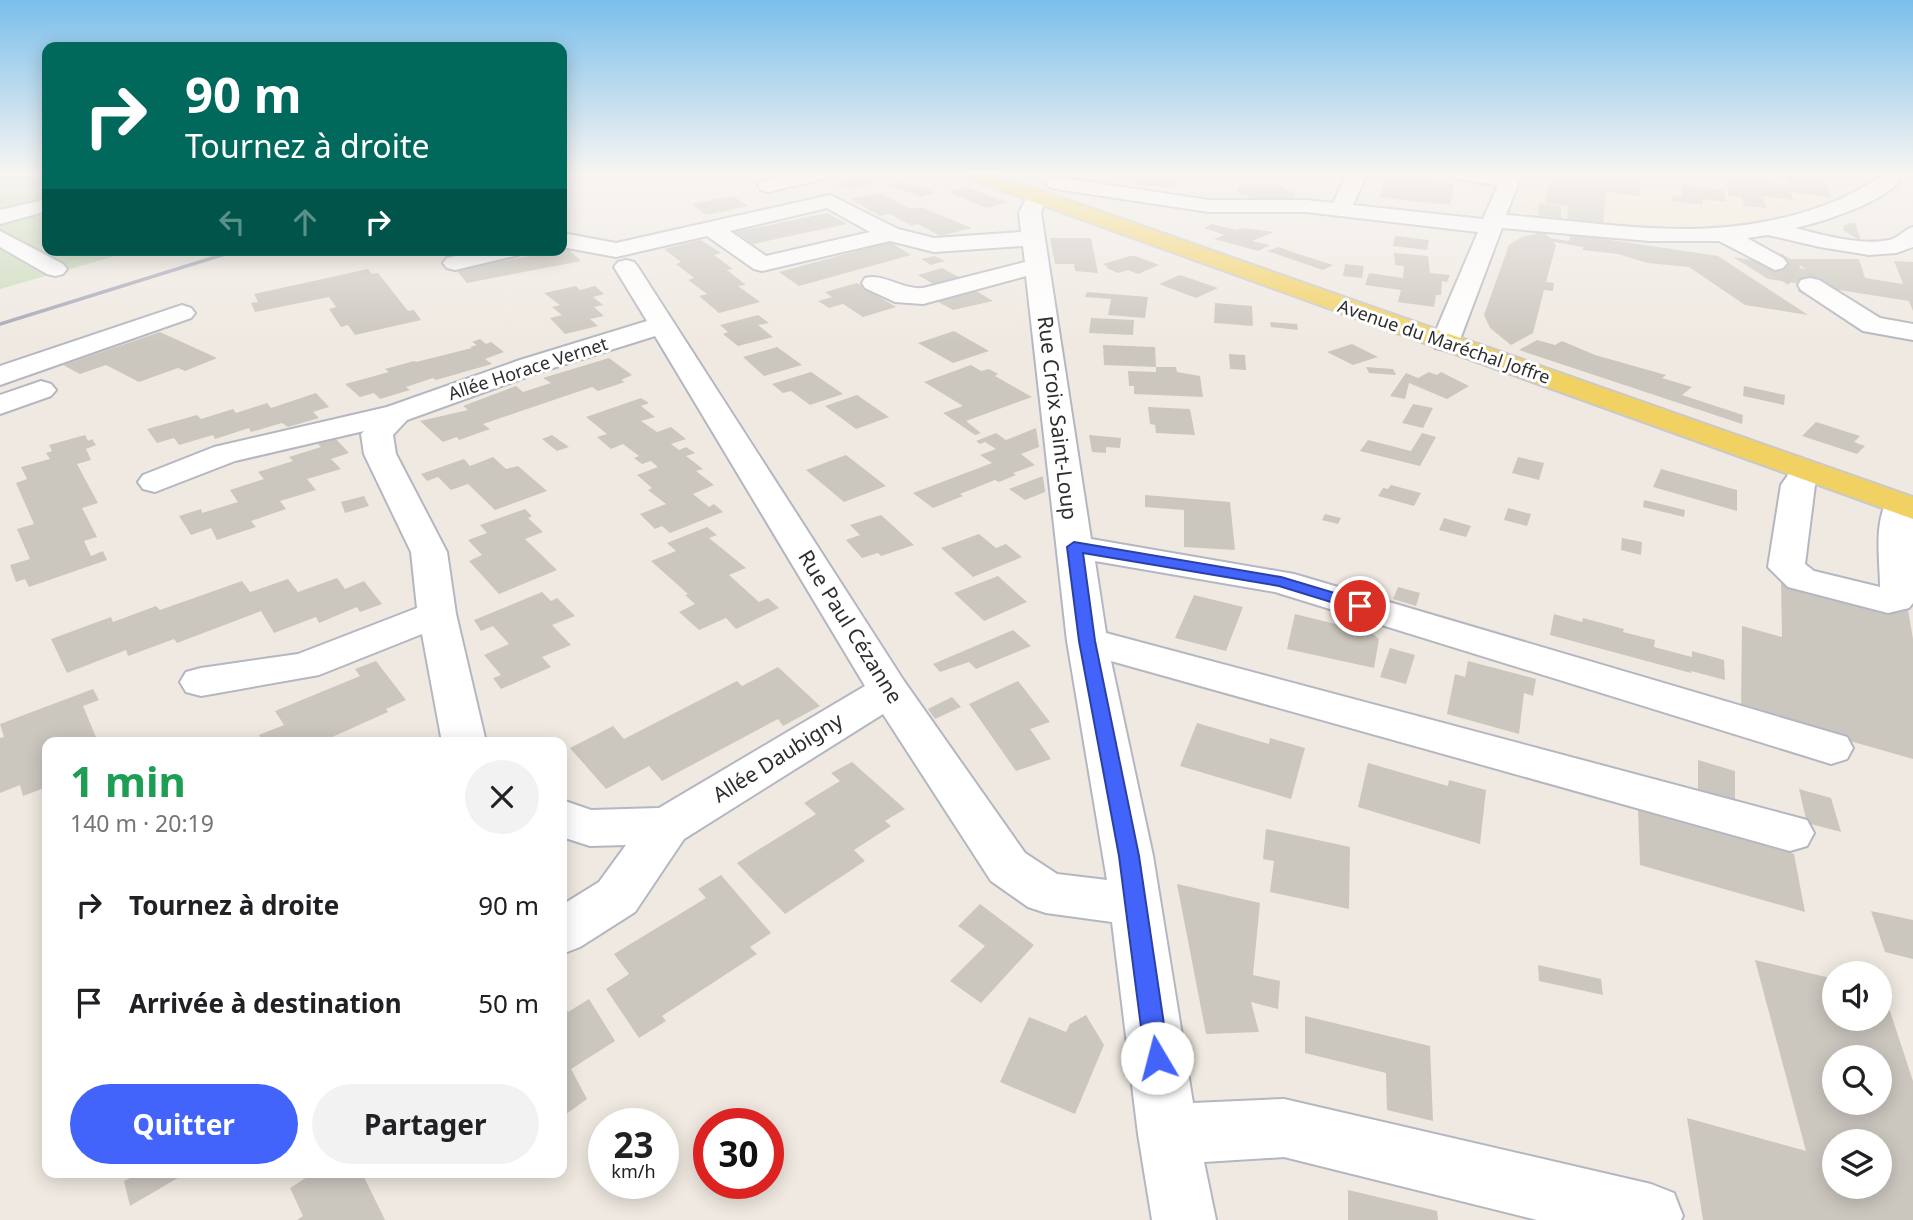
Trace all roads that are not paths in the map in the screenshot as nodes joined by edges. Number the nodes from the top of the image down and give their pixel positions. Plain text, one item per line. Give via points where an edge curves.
1 (701, 231) edge
2 (715, 231) edge
3 (884, 231) edge
4 (967, 231) edge
5 (1002, 231) edge
6 (1044, 231) edge
7 (1131, 231) edge
8 (1489, 231) edge
9 (1584, 231) edge
10 (1756, 231) tunnel mouth
11 (1778, 231) edge
12 (890, 234) junction
13 (1913, 234) edge
14 (1725, 235) junction
15 (42, 237) edge
16 (567, 241) edge
17 (4, 244) edge
18 (619, 254) junction
19 (480, 256) edge
20 (455, 262) dead end
21 (1775, 263) tunnel mouth
22 (55, 269) dead end
23 (874, 284) dead end
24 (1810, 285) tunnel mouth
25 (182, 313) dead end
26 (662, 325) junction
27 (1913, 332) edge
28 (1445, 342) junction
29 (0, 376) edge
30 (41, 390) dead end
31 (0, 405) edge
32 (396, 414) junction
33 (1807, 472) junction
34 (155, 482) dead end
35 (1907, 507) edge
36 (1074, 547) junction
37 (437, 614) junction
38 (1087, 641) junction
39 (201, 682) dead end
40 (889, 691) junction
41 (463, 737) edge
42 (1831, 748) dead end
43 (567, 820) edge
44 (667, 826) junction
45 (1790, 833) dead end
46 (1135, 904) junction
47 (567, 929) edge
48 (1168, 1134) junction
49 (1651, 1216) dead end
50 (1184, 1220) edge

1 - 18 street
2 - 12 street via 769,272
3 - 12 street
4 - 12 street via 934,245
5 - 23 street via 923,296 904,297
6 - 36 street, Rue Croix Saint-Loup
7 - 28 main road, Avenue du Maréchal Joffre
8 - 28 street
9 - 14 street
10 - 14 street
11 - 13 street via 1880,248 1898,246
14 - 21 street
15 - 17 street
16 - 18 street
17 - 22 street
18 - 26 street, Rue Paul Cézanne
19 - 20 street
24 - 27 street via 1872,325
25 - 29 street
26 - 32 street, Allée Horace Vernet
26 - 40 street, Rue Paul Cézanne
28 - 33 main road, Avenue du Maréchal Joffre
30 - 31 street
32 - 34 street, Allée Horace Vernet via 225,454
32 - 37 street via 377,434 380,454 429,552
33 - 35 main road, Avenue du Maréchal Joffre
33 - 35 street via 1798,485 1786,568 1801,579 1896,600 1898,522
36 - 38 street, Rue Croix Saint-Loup
36 - 42 street via 1281,582
37 - 39 street via 305,666
37 - 41 street
38 - 45 street
38 - 46 street, Rue Croix Saint-Loup
40 - 44 street, Allée Daubigny
40 - 46 street, Rue Paul Cézanne via 1007,867 1046,893
43 - 44 street via 590,828
44 - 47 street via 617,897
46 - 48 street, Rue Croix Saint-Loup
48 - 49 street via 1284,1128
48 - 50 street, Rue Croix Saint-Loup

